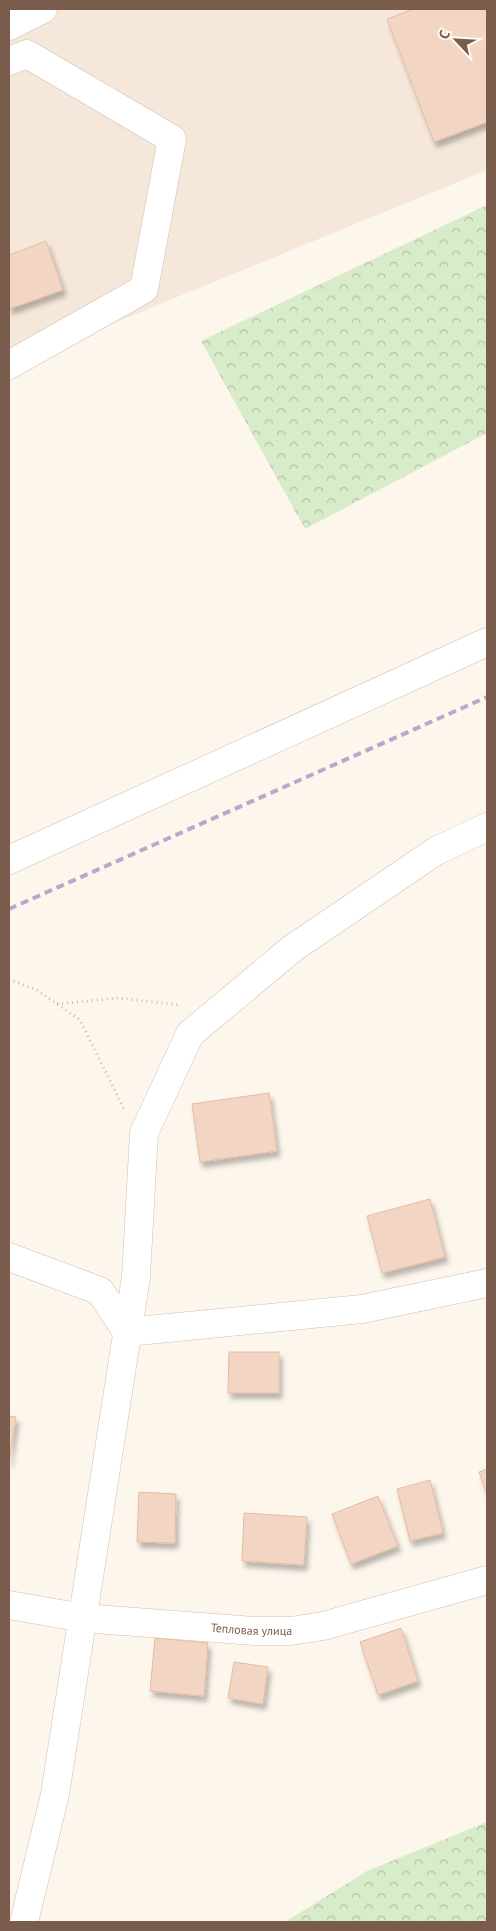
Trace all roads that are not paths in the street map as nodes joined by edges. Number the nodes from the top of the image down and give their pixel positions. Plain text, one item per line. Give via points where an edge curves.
1 (43, 9) edge
2 (9, 26) edge
3 (9, 61) edge
4 (9, 366) edge
5 (487, 642) edge
6 (487, 827) edge
7 (9, 860) edge
8 (9, 1257) edge
9 (487, 1283) edge
10 (127, 1332) junction
11 (487, 1580) edge
12 (9, 1605) edge
13 (83, 1618) junction
14 (24, 1922) edge

1 - 2 street
3 - 4 street via 27,54 172,139 144,289
5 - 7 street
6 - 10 street via 436,851 293,948 190,1034 144,1133 136,1277
8 - 10 street via 100,1290
9 - 10 street via 362,1309
10 - 13 street
11 - 13 street, Тепловая улица via 323,1626 291,1631
12 - 13 street, Тепловая улица
13 - 14 street via 55,1794

